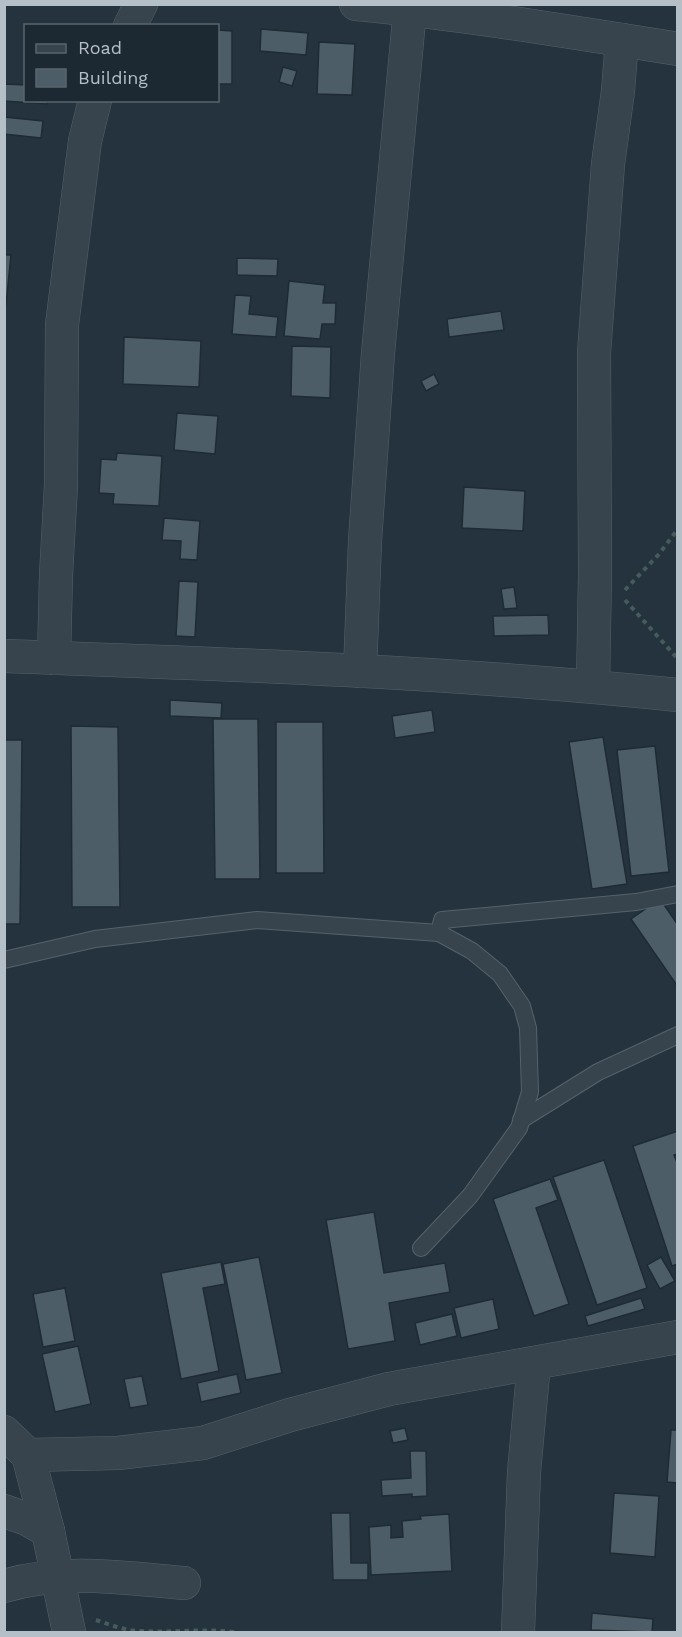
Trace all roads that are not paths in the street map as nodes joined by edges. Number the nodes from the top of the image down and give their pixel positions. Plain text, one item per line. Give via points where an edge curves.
1 (141, 4) edge
2 (356, 4) edge
3 (410, 9) junction
4 (131, 24) edge
5 (622, 40) junction
6 (678, 50) edge
7 (95, 102) edge
8 (4, 656) edge
9 (54, 658) junction
10 (360, 670) junction
11 (593, 686) junction
12 (678, 695) edge
13 (678, 894) edge
14 (439, 933) junction
15 (4, 960) edge
16 (678, 1035) edge
17 (521, 1120) junction
18 (422, 1248) dead end
19 (678, 1337) edge
20 (534, 1363) junction
21 (4, 1432) edge
22 (28, 1455) junction
23 (4, 1511) edge
24 (48, 1531) junction
25 (56, 1576) junction
26 (184, 1583) dead end
27 (4, 1586) edge
28 (67, 1624) edge
29 (518, 1632) edge

1 - 4 street
2 - 3 street
3 - 5 street
3 - 10 street via 377,365
5 - 6 street
5 - 11 street via 594,353
7 - 9 street via 85,141 62,326 62,485
8 - 9 street
9 - 10 street
10 - 11 street
11 - 12 street
13 - 14 lane via 636,902 442,920
14 - 15 lane via 257,920 95,939
14 - 17 lane via 472,951 500,974 522,1006 528,1029 530,1092
16 - 17 lane via 598,1072
17 - 18 lane via 470,1196
19 - 20 street
20 - 22 street via 389,1389 203,1443 118,1453
20 - 29 street via 524,1472
21 - 22 street
22 - 24 street
23 - 24 street
24 - 25 street
25 - 26 street
25 - 27 street
25 - 28 street

